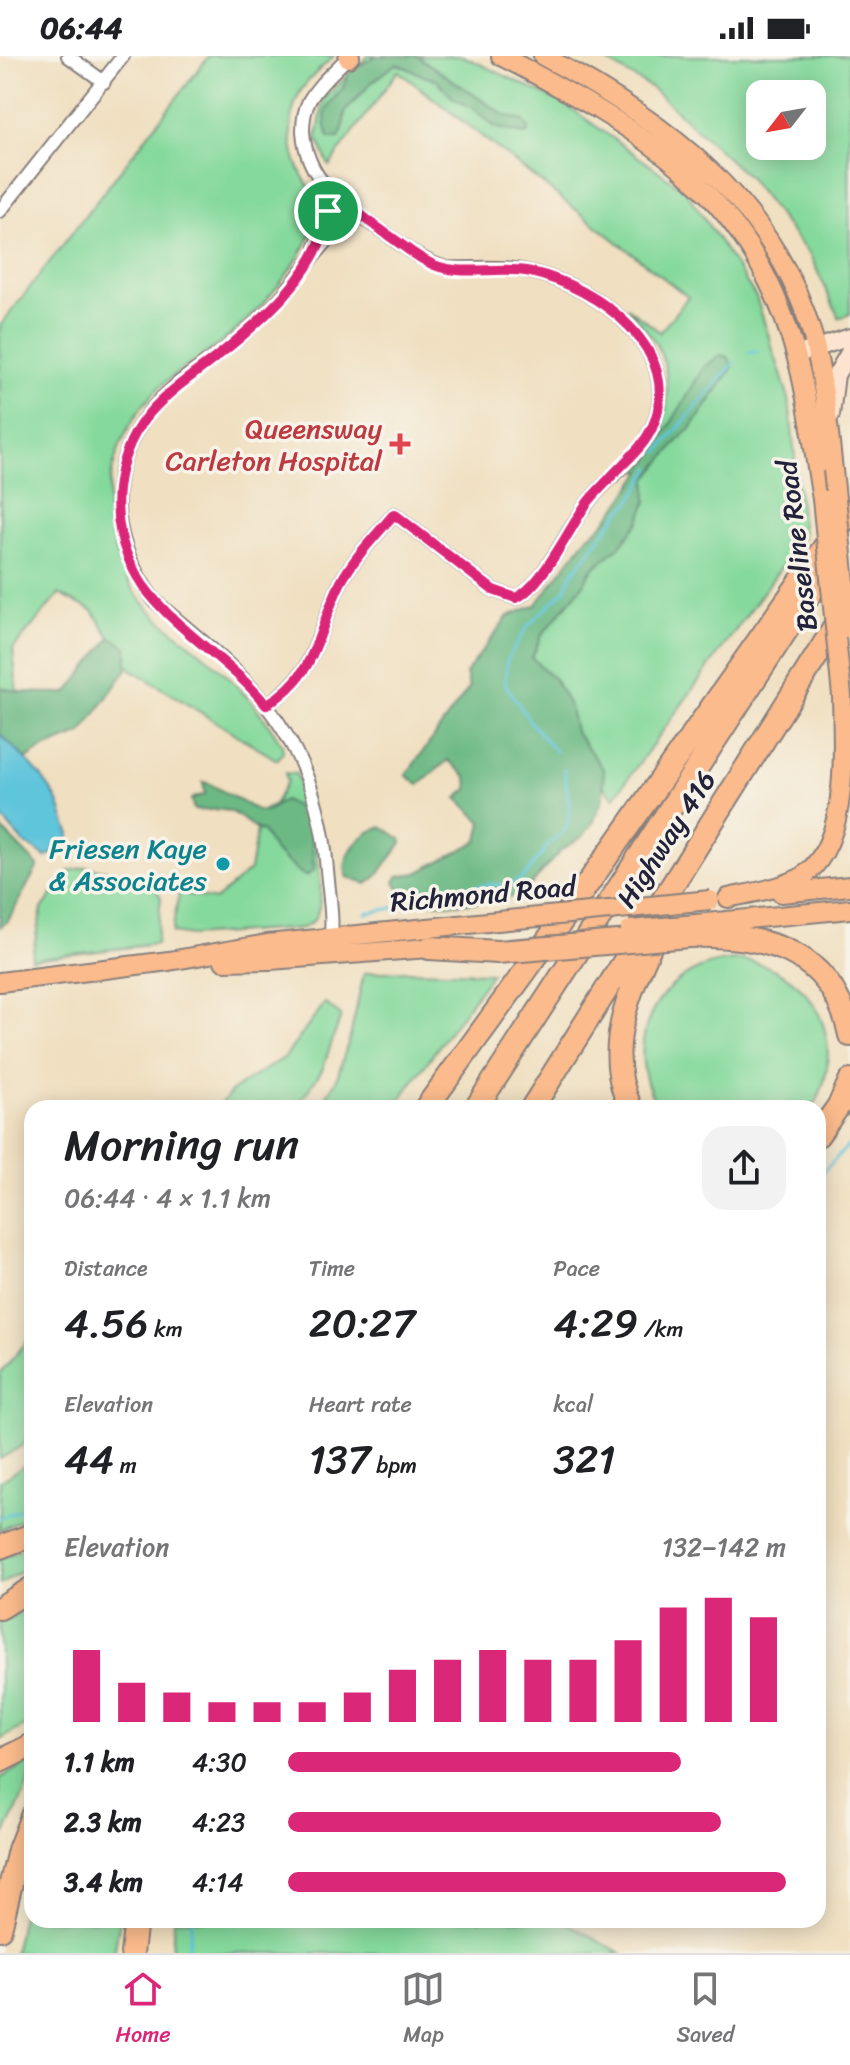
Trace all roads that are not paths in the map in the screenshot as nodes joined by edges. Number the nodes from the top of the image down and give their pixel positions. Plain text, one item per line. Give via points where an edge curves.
1 (68, 56) edge
2 (123, 56) edge
3 (349, 56) edge
4 (501, 56) edge
5 (543, 56) edge
6 (104, 82) junction
7 (326, 187) junction
8 (0, 211) edge
9 (352, 211) junction
10 (310, 261) junction
11 (850, 337) edge
12 (816, 349) junction
13 (850, 351) edge
14 (796, 354) junction
15 (829, 432) junction
16 (850, 511) edge
17 (850, 531) edge
18 (850, 603) edge
19 (850, 629) edge
20 (842, 696) junction
21 (266, 705) junction
22 (850, 783) edge
23 (688, 862) junction
24 (850, 886) edge
25 (719, 899) junction
26 (850, 909) edge
27 (692, 930) junction
28 (330, 946) junction
29 (429, 948) joint
30 (0, 982) edge
31 (850, 1035) edge
32 (850, 1081) edge
33 (432, 1100) edge
34 (481, 1100) edge
35 (537, 1100) edge
36 (628, 1100) edge
37 (826, 1124) edge
38 (24, 1538) edge
39 (0, 1547) edge
40 (24, 1593) edge
41 (0, 1608) edge
42 (24, 1837) edge
43 (135, 1928) edge
44 (0, 1929) edge
45 (132, 1953) edge

1 - 6 street
2 - 6 street
3 - 7 street via 316,90 303,118 304,151
4 - 14 main road, Baseline Road via 624,124 706,191 753,254
5 - 12 main road, Baseline Road via 652,120 718,177 779,257
6 - 8 street
7 - 9 street
7 - 10 street via 325,227
9 - 10 street
9 - 21 street via 436,266 531,272 603,303 647,346 657,373 659,408 638,450 588,502 542,572 516,598 493,590 394,514 342,580 303,675
10 - 21 street via 271,309 145,417 126,452 118,492 121,537 142,585
11 - 12 main road
12 - 14 main road
12 - 15 main road, Baseline Road
13 - 15 main road via 836,375
14 - 20 main road, Baseline Road, bridge via 822,499
15 - 19 main road, Baseline Road, bridge
16 - 33 highway
17 - 34 highway
18 - 23 highway, Highway 416
20 - 22 main road, Baseline Road
20 - 25 main road via 842,811 830,850 798,879
21 - 28 street via 294,746 319,815
23 - 35 highway, Highway 416
23 - 36 highway via 620,1028 618,1067
24 - 25 main road, Richmond Road
25 - 28 main road, Richmond Road, bridge via 518,919
26 - 27 main road
27 - 29 highway, bridge via 501,948
27 - 31 highway via 772,943 798,955 837,995
28 - 29 main road, Richmond Road
28 - 30 main road, Richmond Road
32 - 37 highway
38 - 39 highway
40 - 41 highway
42 - 44 highway
43 - 45 highway

